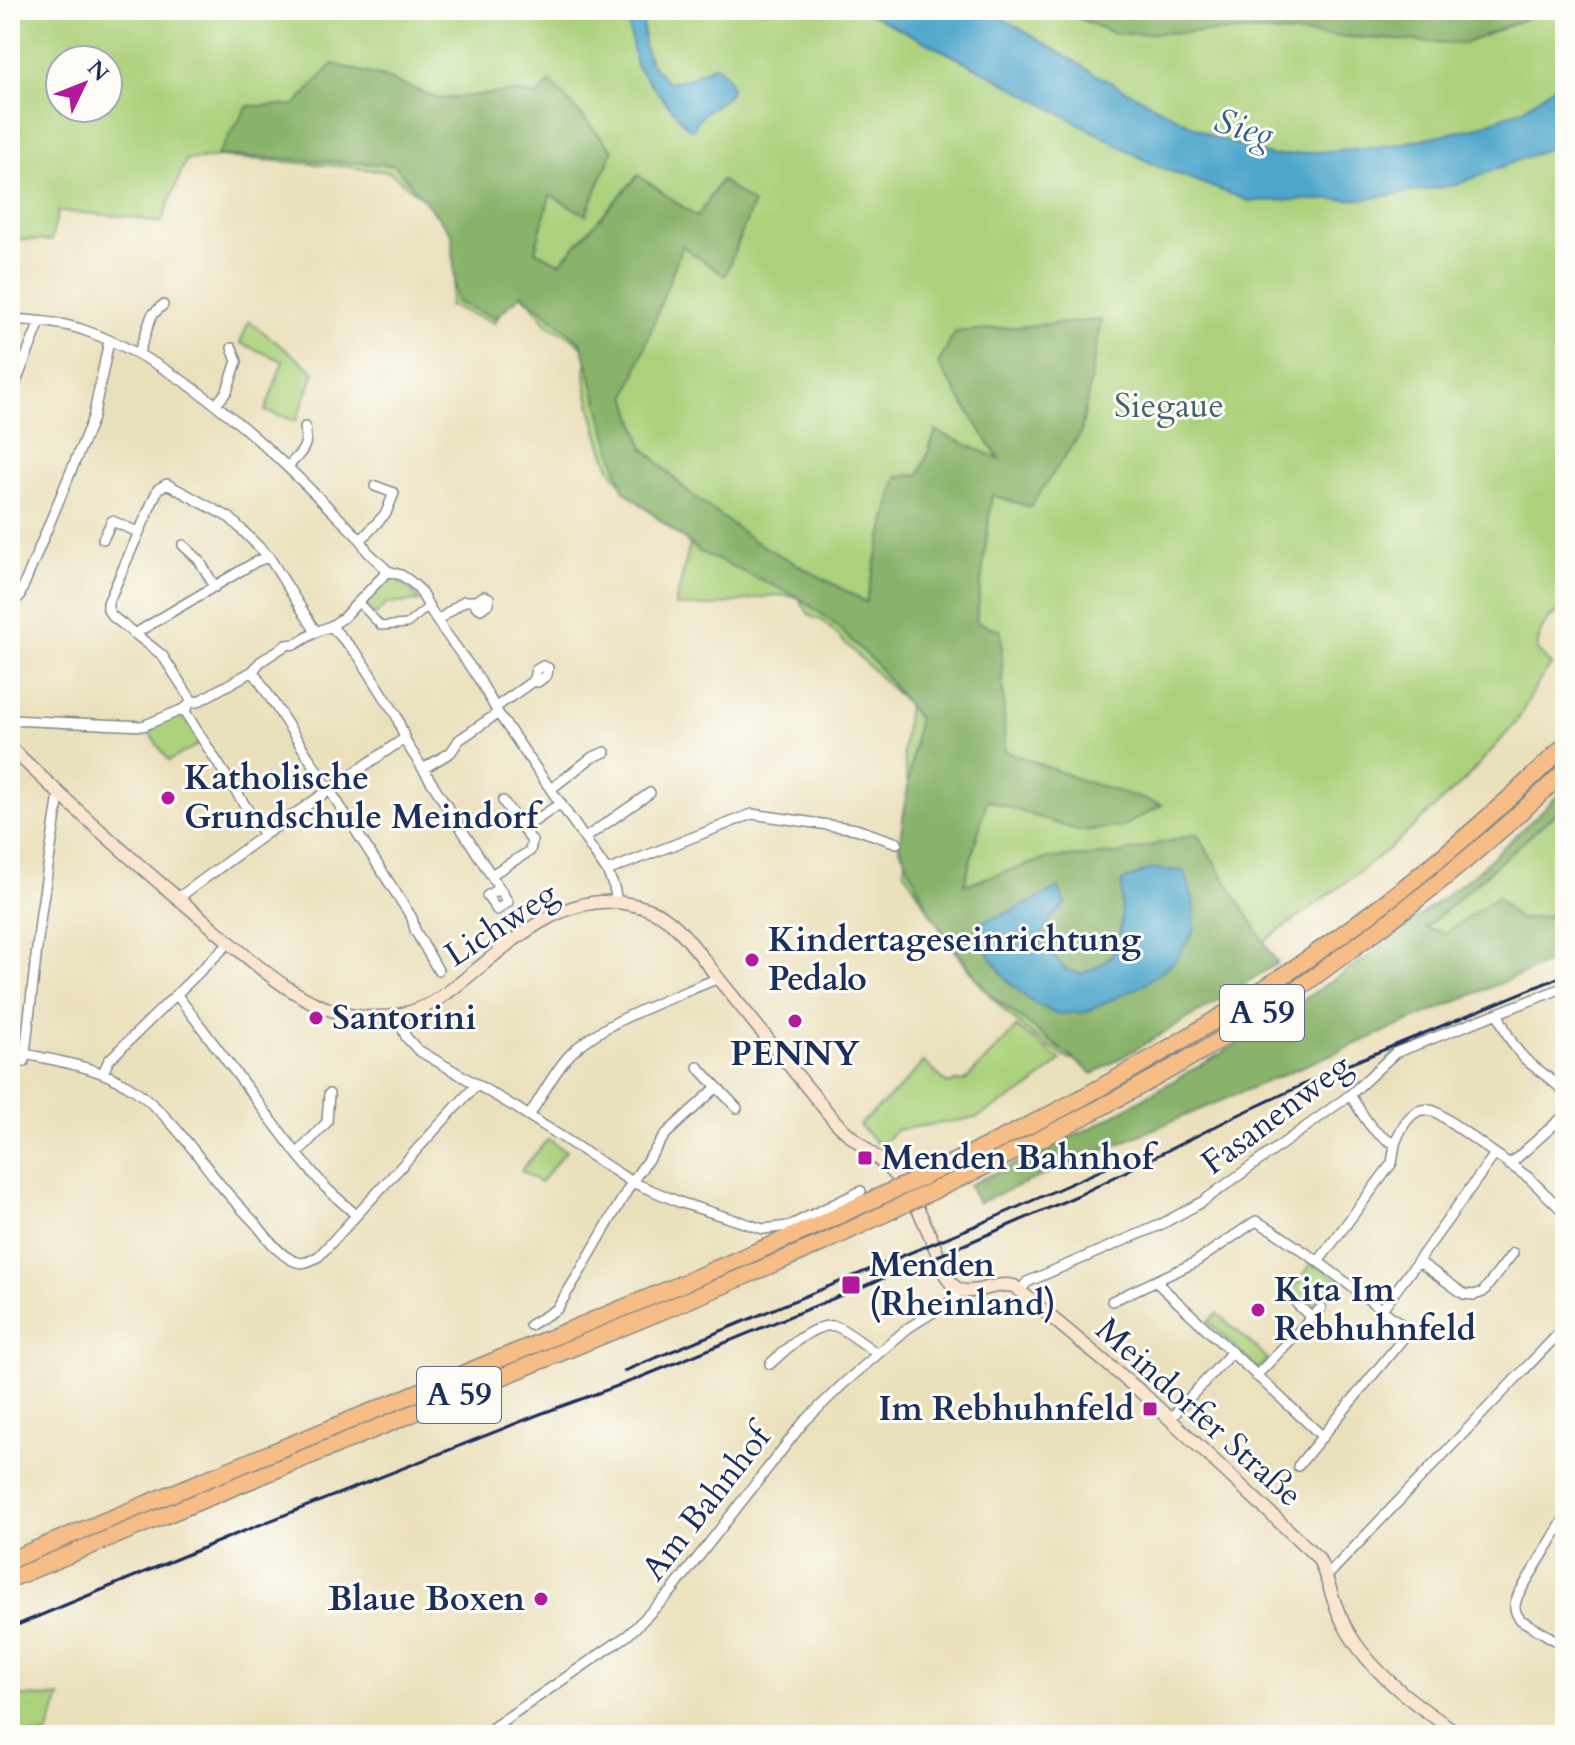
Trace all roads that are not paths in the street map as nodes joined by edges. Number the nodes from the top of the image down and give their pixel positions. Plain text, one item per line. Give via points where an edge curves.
1 (163, 305) dead end
2 (10, 319) edge
3 (40, 322) junction
4 (109, 341) junction
5 (232, 348) dead end
6 (138, 355) junction
7 (10, 397) edge
8 (216, 405) junction
9 (305, 427) dead end
10 (287, 467) junction
11 (375, 486) dead end
12 (138, 532) junction
13 (103, 539) dead end
14 (361, 540) junction
15 (183, 545) dead end
16 (269, 557) junction
17 (388, 571) junction
18 (215, 587) junction
19 (12, 601) edge
20 (476, 601) dead end
21 (358, 602) junction
22 (429, 606) junction
23 (10, 613) edge
24 (437, 621) junction
25 (331, 626) junction
26 (316, 632) junction
27 (136, 633) junction
28 (253, 671) junction
29 (533, 681) dead end
30 (192, 701) junction
31 (497, 710) junction
32 (179, 711) junction
33 (10, 720) edge
34 (405, 738) junction
35 (1565, 745) edge
36 (10, 747) edge
37 (605, 752) dead end
38 (423, 769) junction
39 (1565, 771) edge
40 (330, 789) junction
41 (551, 789) junction
42 (650, 793) dead end
43 (59, 795) junction
44 (503, 801) dead end
45 (561, 803) junction
46 (523, 829) junction
47 (264, 835) junction
48 (585, 838) junction
49 (897, 843) dead end
50 (607, 871) junction
51 (491, 875) junction
52 (499, 888) dead end
53 (178, 898) junction
54 (617, 901) junction
55 (230, 942) junction
56 (438, 970) dead end
57 (718, 978) junction
58 (1565, 987) edge
59 (177, 995) junction
60 (1498, 1014) junction
61 (397, 1015) junction
62 (698, 1067) dead end
63 (103, 1073) junction
64 (477, 1084) junction
65 (717, 1087) junction
66 (1565, 1093) edge
67 (329, 1094) dead end
68 (1350, 1095) junction
69 (737, 1108) dead end
70 (1565, 1115) edge
71 (529, 1116) junction
72 (1395, 1144) junction
73 (297, 1154) junction
74 (1495, 1154) junction
75 (1509, 1165) junction
76 (632, 1182) junction
77 (861, 1191) dead end
78 (1565, 1213) edge
79 (356, 1215) junction
80 (1513, 1253) dead end
81 (1418, 1261) junction
82 (1318, 1262) junction
83 (1155, 1281) junction
84 (958, 1289) junction
85 (1021, 1290) junction
86 (1112, 1301) dead end
87 (1297, 1304) dead end
88 (1321, 1308) dead end
89 (1382, 1309) junction
90 (1312, 1318) junction
91 (530, 1325) dead end
92 (1565, 1327) edge
93 (1231, 1353) junction
94 (878, 1354) junction
95 (770, 1364) dead end
96 (1256, 1376) junction
97 (1170, 1419) junction
98 (1323, 1437) junction
99 (1298, 1466) dead end
100 (1565, 1518) edge
101 (10, 1560) edge
102 (1327, 1576) junction
103 (10, 1579) edge
104 (1565, 1646) edge
105 (482, 1735) edge
106 (1461, 1735) edge

1 - 6 street via 152,315
2 - 3 street
3 - 4 street
3 - 7 street
4 - 6 street
4 - 19 street via 93,418 19,597
5 - 8 street via 237,361
6 - 8 street
8 - 10 street
9 - 10 street via 304,450
10 - 14 street
11 - 14 street via 394,493 386,513
12 - 13 street via 112,521
12 - 16 street via 158,489 167,484 230,518
12 - 27 street via 108,603 112,616
14 - 17 street
15 - 18 street
16 - 18 street
16 - 26 street
17 - 21 street
17 - 22 street via 410,581
18 - 27 street
19 - 23 street
20 - 24 street via 464,601
21 - 22 street via 381,626 407,624
21 - 25 street
22 - 24 street
24 - 31 street
25 - 26 street
25 - 34 street via 358,655
26 - 28 street via 286,645
27 - 30 street via 162,655
28 - 30 street
28 - 40 street
29 - 31 street
30 - 32 street
31 - 38 street via 451,752
31 - 41 street
32 - 33 street via 143,726
32 - 47 street via 185,712
34 - 38 street
34 - 40 street
35 - 101 highway, A 59 via 1441,859 1361,922 1215,1022 1081,1099 818,1225
36 - 43 main road, Lichweg
37 - 41 street
38 - 51 street
39 - 103 highway, A 59 via 1370,937 1209,1047 1089,1116 825,1242
40 - 47 street
40 - 56 street via 412,918
41 - 45 street
42 - 48 street
43 - 53 main road, Lichweg
43 - 63 street via 24,1058
44 - 46 street
45 - 46 street, Lichweg
45 - 48 street
46 - 51 street via 532,841 530,851
47 - 53 street
48 - 50 street
49 - 50 street via 856,829 752,814
50 - 54 street
51 - 52 street
53 - 55 main road, Lichweg
54 - 57 main road via 650,908 670,921
54 - 61 main road, Lichweg via 583,904 553,915 427,1006
55 - 59 street
55 - 61 main road, Lichweg via 321,1005 353,1015
57 - 71 street via 587,1041 566,1059
57 - 84 main road via 833,1119 889,1168 917,1207 947,1278
58 - 60 street, Fasanenweg
59 - 63 street via 109,1060
59 - 73 street
60 - 66 street via 1526,1060
60 - 68 street, Fasanenweg via 1395,1053
61 - 64 street via 418,1050
62 - 65 street
63 - 79 street via 156,1107 288,1259 299,1263 319,1256
64 - 71 street
64 - 79 street
65 - 69 street
65 - 76 street via 666,1134
67 - 73 street via 327,1122
68 - 72 street via 1368,1125
68 - 85 street, Fasanenweg via 1202,1202 1027,1282
70 - 75 street
71 - 76 street
72 - 74 street via 1414,1112 1429,1108
72 - 82 street via 1392,1163
73 - 79 street
74 - 75 street
74 - 81 street
75 - 78 street
76 - 77 street via 763,1229 789,1226
76 - 91 street via 557,1309
80 - 81 street via 1483,1292 1474,1295 1464,1294
81 - 89 street
82 - 83 street via 1256,1221 1194,1263
82 - 89 street
83 - 86 street
83 - 93 street
84 - 85 main road via 1002,1284
84 - 94 street, Am Bahnhof via 950,1302
85 - 97 main road, Meindorfer Straße
87 - 90 street
88 - 90 street
89 - 98 street via 1405,1327 1405,1336
90 - 96 street
92 - 102 street
93 - 96 street
93 - 97 street
94 - 95 street via 830,1326 799,1338
94 - 105 street, Am Bahnhof via 803,1423 671,1592 628,1635
96 - 98 street
97 - 102 main road, Meindorfer Straße via 1318,1558
98 - 99 street
100 - 104 street via 1514,1606 1521,1620
102 - 106 main road, Meindorfer Straße via 1340,1616 1373,1664 1419,1707

